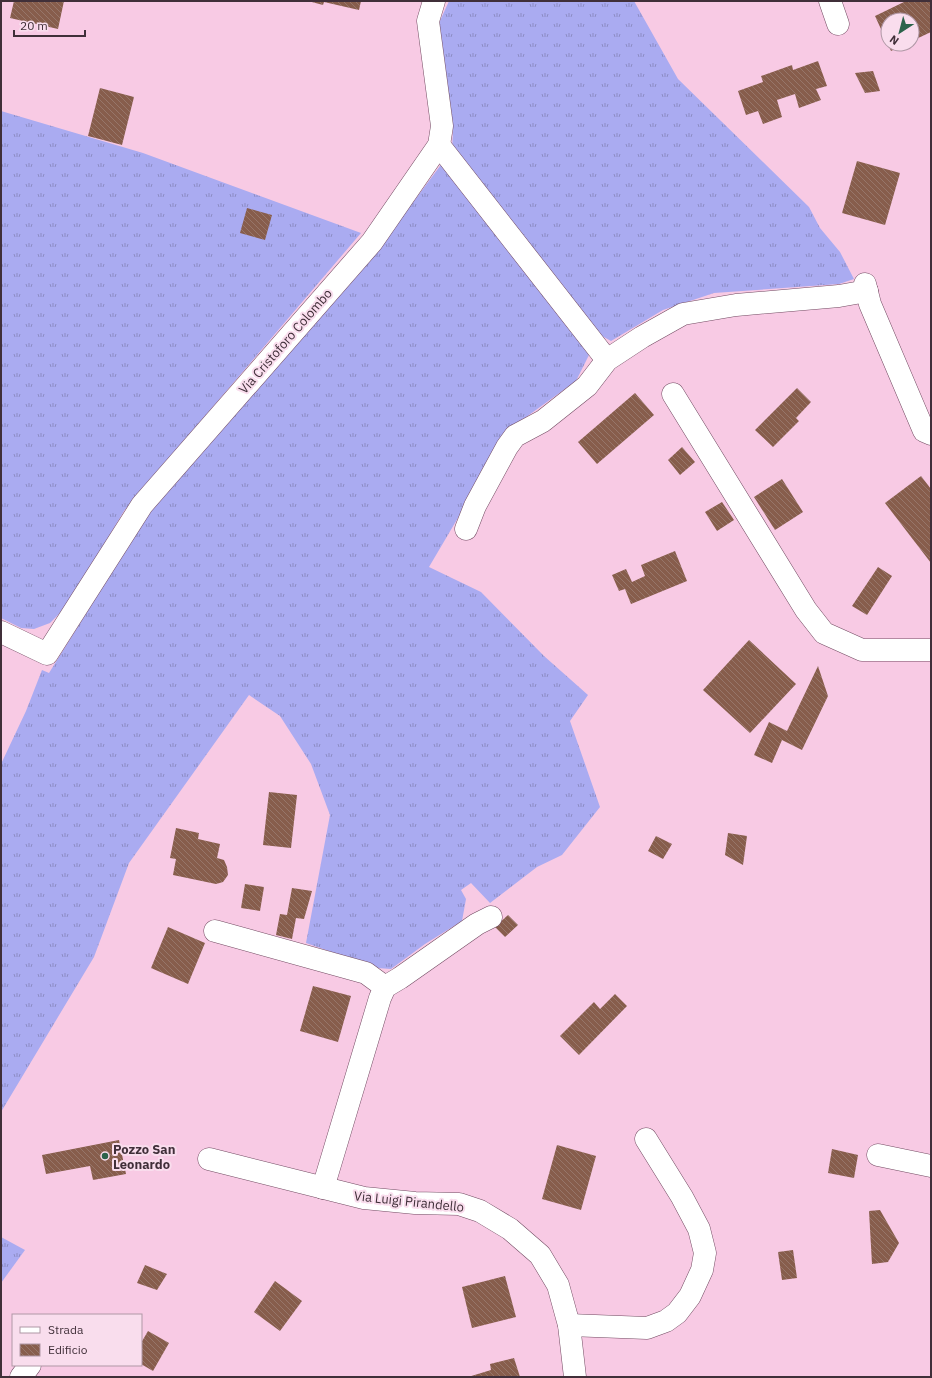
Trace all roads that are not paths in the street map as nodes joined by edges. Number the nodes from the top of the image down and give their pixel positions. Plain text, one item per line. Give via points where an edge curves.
1 (434, 1) edge
2 (830, 1) edge
3 (838, 24) dead end
4 (439, 145) junction
5 (607, 360) junction
6 (673, 394) dead end
7 (931, 434) edge
8 (466, 529) dead end
9 (1, 632) edge
10 (931, 650) edge
11 (491, 917) dead end
12 (214, 931) dead end
13 (385, 987) junction
14 (646, 1139) dead end
15 (878, 1155) dead end
16 (209, 1159) dead end
17 (931, 1166) edge
18 (323, 1188) junction
19 (569, 1325) junction
20 (29, 1366) edge
21 (21, 1377) edge
22 (575, 1377) edge

1 - 4 street, Via Cristoforo Colombo via 428,21 442,126
2 - 3 street
4 - 5 street
4 - 9 street, Via Cristoforo Colombo via 372,242 142,505 47,654
5 - 7 street via 683,314 736,305 840,296 866,288 870,304 924,431
5 - 8 street via 587,386 543,421 515,436 475,506
6 - 10 street via 806,610 824,632 862,650
11 - 13 street via 476,924
12 - 13 street via 366,973
13 - 18 street
14 - 19 street via 699,1229 705,1253 702,1270 690,1296 677,1313 666,1321 646,1328
15 - 17 street
16 - 18 street, Via Luigi Pirandello
18 - 19 street, Via Luigi Pirandello via 364,1198 459,1204 480,1211 510,1229 540,1255 558,1285
19 - 22 street, Via Luigi Pirandello
20 - 21 street

